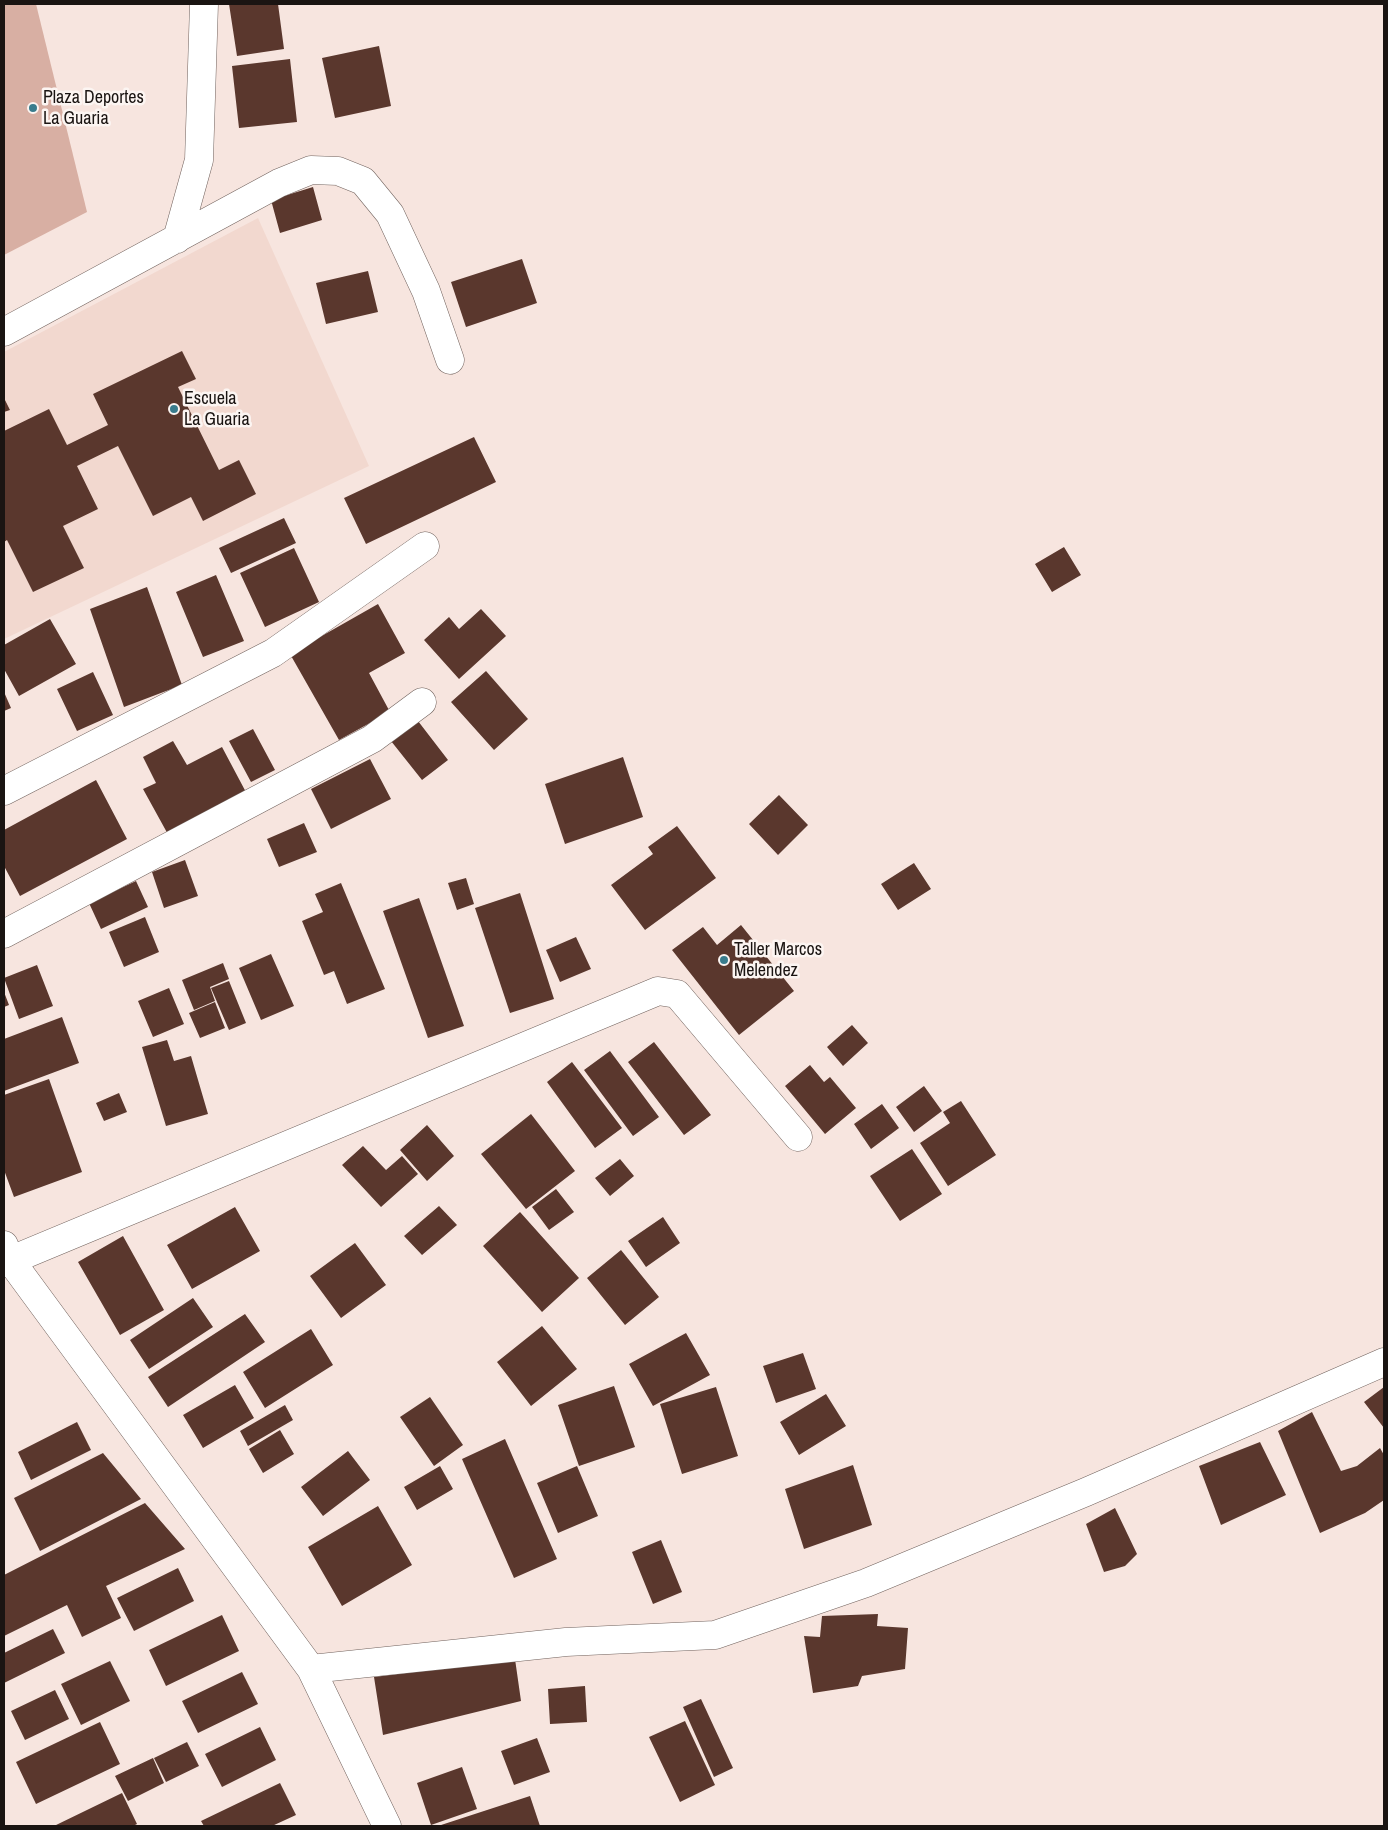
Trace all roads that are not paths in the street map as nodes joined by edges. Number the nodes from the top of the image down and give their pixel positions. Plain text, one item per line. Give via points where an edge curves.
1 (204, 4) edge
2 (177, 239) junction
3 (4, 332) edge
4 (450, 360) dead end
5 (425, 546) dead end
6 (422, 702) dead end
7 (4, 791) edge
8 (4, 934) edge
9 (798, 1137) dead end
10 (6, 1256) edge
11 (1384, 1362) edge
12 (311, 1669) junction
13 (387, 1826) edge

1 - 2 street via 199,160
2 - 3 street
2 - 4 street via 280,183 311,170 338,170 363,181 394,222 426,290
5 - 7 street via 273,652
6 - 8 street via 372,739
9 - 10 street via 678,994 658,991
10 - 12 street
11 - 12 street via 1086,1492 866,1583 715,1635 566,1642
12 - 13 street

